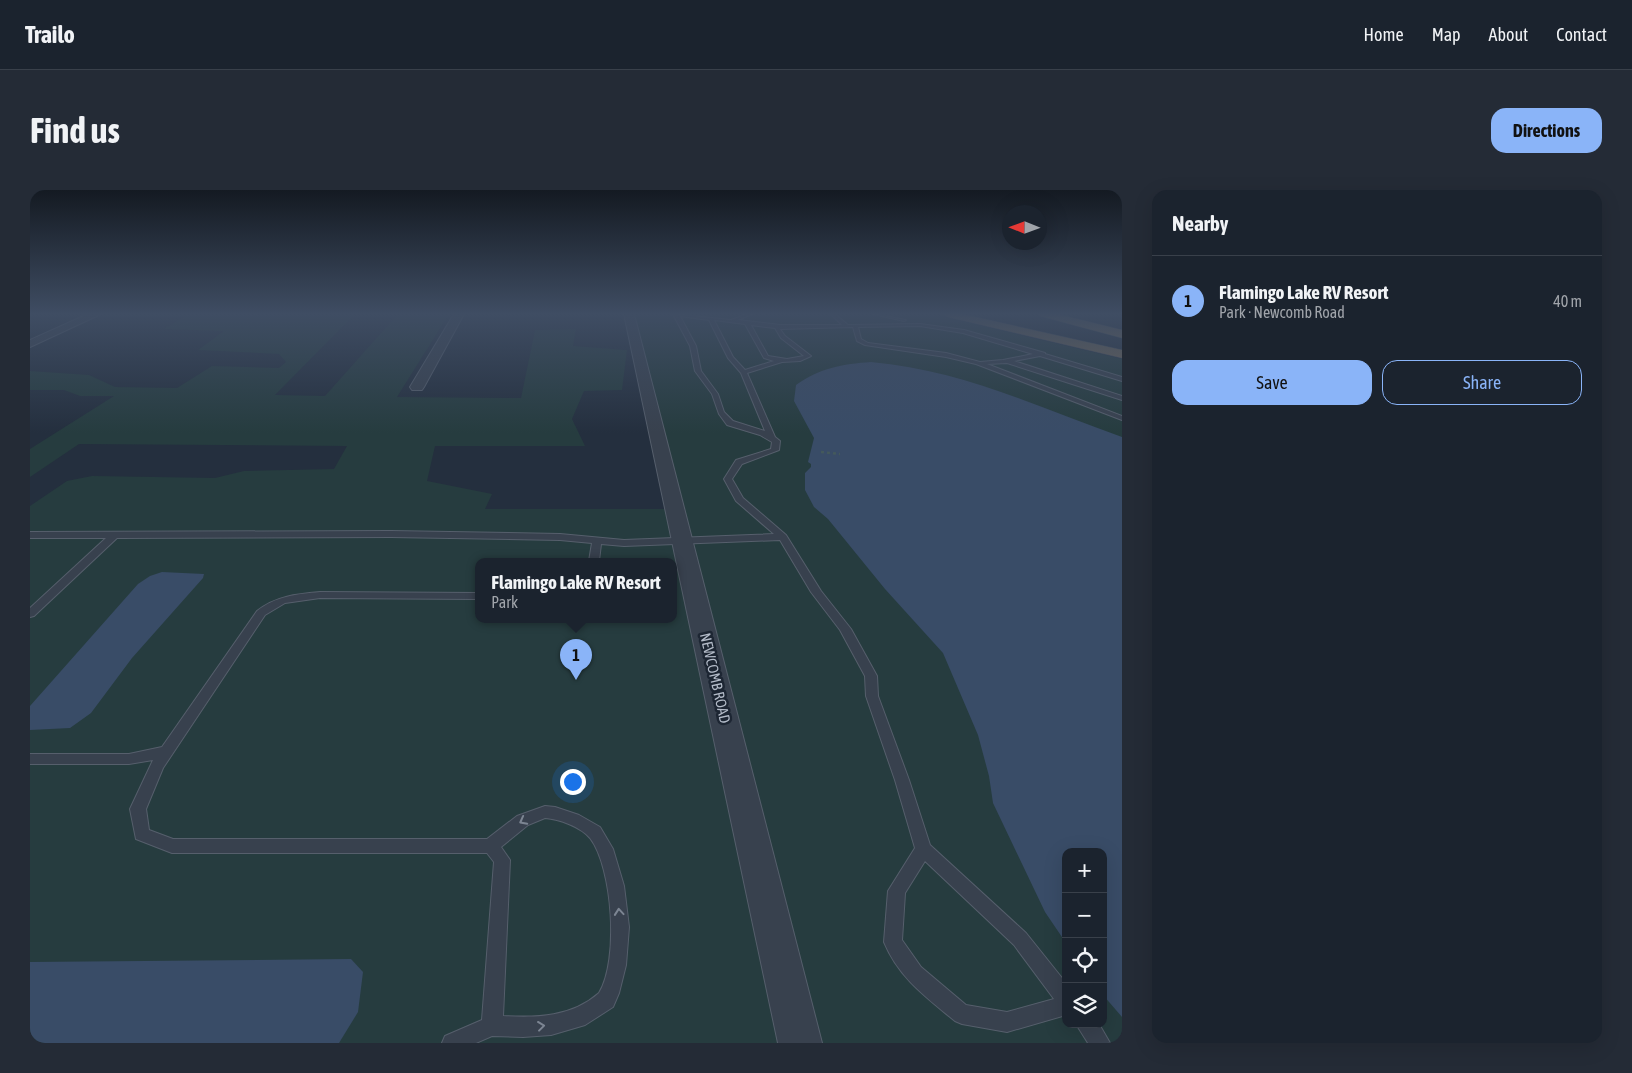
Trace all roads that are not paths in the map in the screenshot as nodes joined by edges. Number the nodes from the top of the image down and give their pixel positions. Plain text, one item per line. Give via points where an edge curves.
1 (436, 354) edge
2 (639, 354) edge
3 (695, 354) edge
4 (729, 354) edge
5 (764, 354) edge
6 (805, 354) edge
7 (937, 354) edge
8 (1044, 354) joint
9 (782, 360) junction
10 (1007, 362) junction
11 (978, 363) junction
12 (744, 372) junction
13 (1122, 379) edge
14 (417, 387) dead end
15 (1122, 398) edge
16 (1122, 418) edge
17 (770, 436) junction
18 (30, 535) edge
19 (113, 536) junction
20 (783, 538) junction
21 (597, 542) junction
22 (684, 543) junction
23 (594, 558) edge
24 (475, 596) edge
25 (30, 614) edge
26 (166, 752) junction
27 (30, 759) edge
28 (491, 846) junction
29 (922, 848) junction
30 (1062, 994) edge
31 (1062, 1006) edge
32 (492, 1026) junction
33 (1089, 1028) edge
34 (452, 1043) edge
35 (800, 1043) edge
36 (1100, 1043) edge

1 - 14 street
2 - 22 street, NEWCOMB ROAD
3 - 17 lane via 698,371 715,394 720,413 730,423
4 - 12 lane
5 - 9 lane
6 - 9 lane via 808,356 799,360
7 - 11 lane
8 - 10 lane
8 - 13 lane
9 - 12 lane
10 - 11 lane
10 - 15 lane
11 - 16 lane
12 - 17 lane
17 - 20 lane via 776,441 775,450 739,462 728,479 739,498
18 - 19 lane
19 - 21 lane via 391,534 560,537
19 - 25 lane
20 - 22 lane
20 - 29 lane via 816,592 845,630 871,676 872,696
21 - 22 lane
21 - 23 lane
22 - 35 street, NEWCOMB ROAD
24 - 26 lane via 320,595 272,603 261,613
26 - 27 lane via 129,759
26 - 28 lane via 138,810 142,834 172,846
28 - 32 lane via 502,860
32 -> 28 lane via 530,1027 572,1022 606,1001 619,962 620,912 610,864 596,833 575,820 547,812 530,817 509,829
29 - 30 lane via 1020,939
29 - 31 lane via 897,891 893,942 914,974 962,1014 1007,1022
32 - 34 lane
33 - 36 lane

